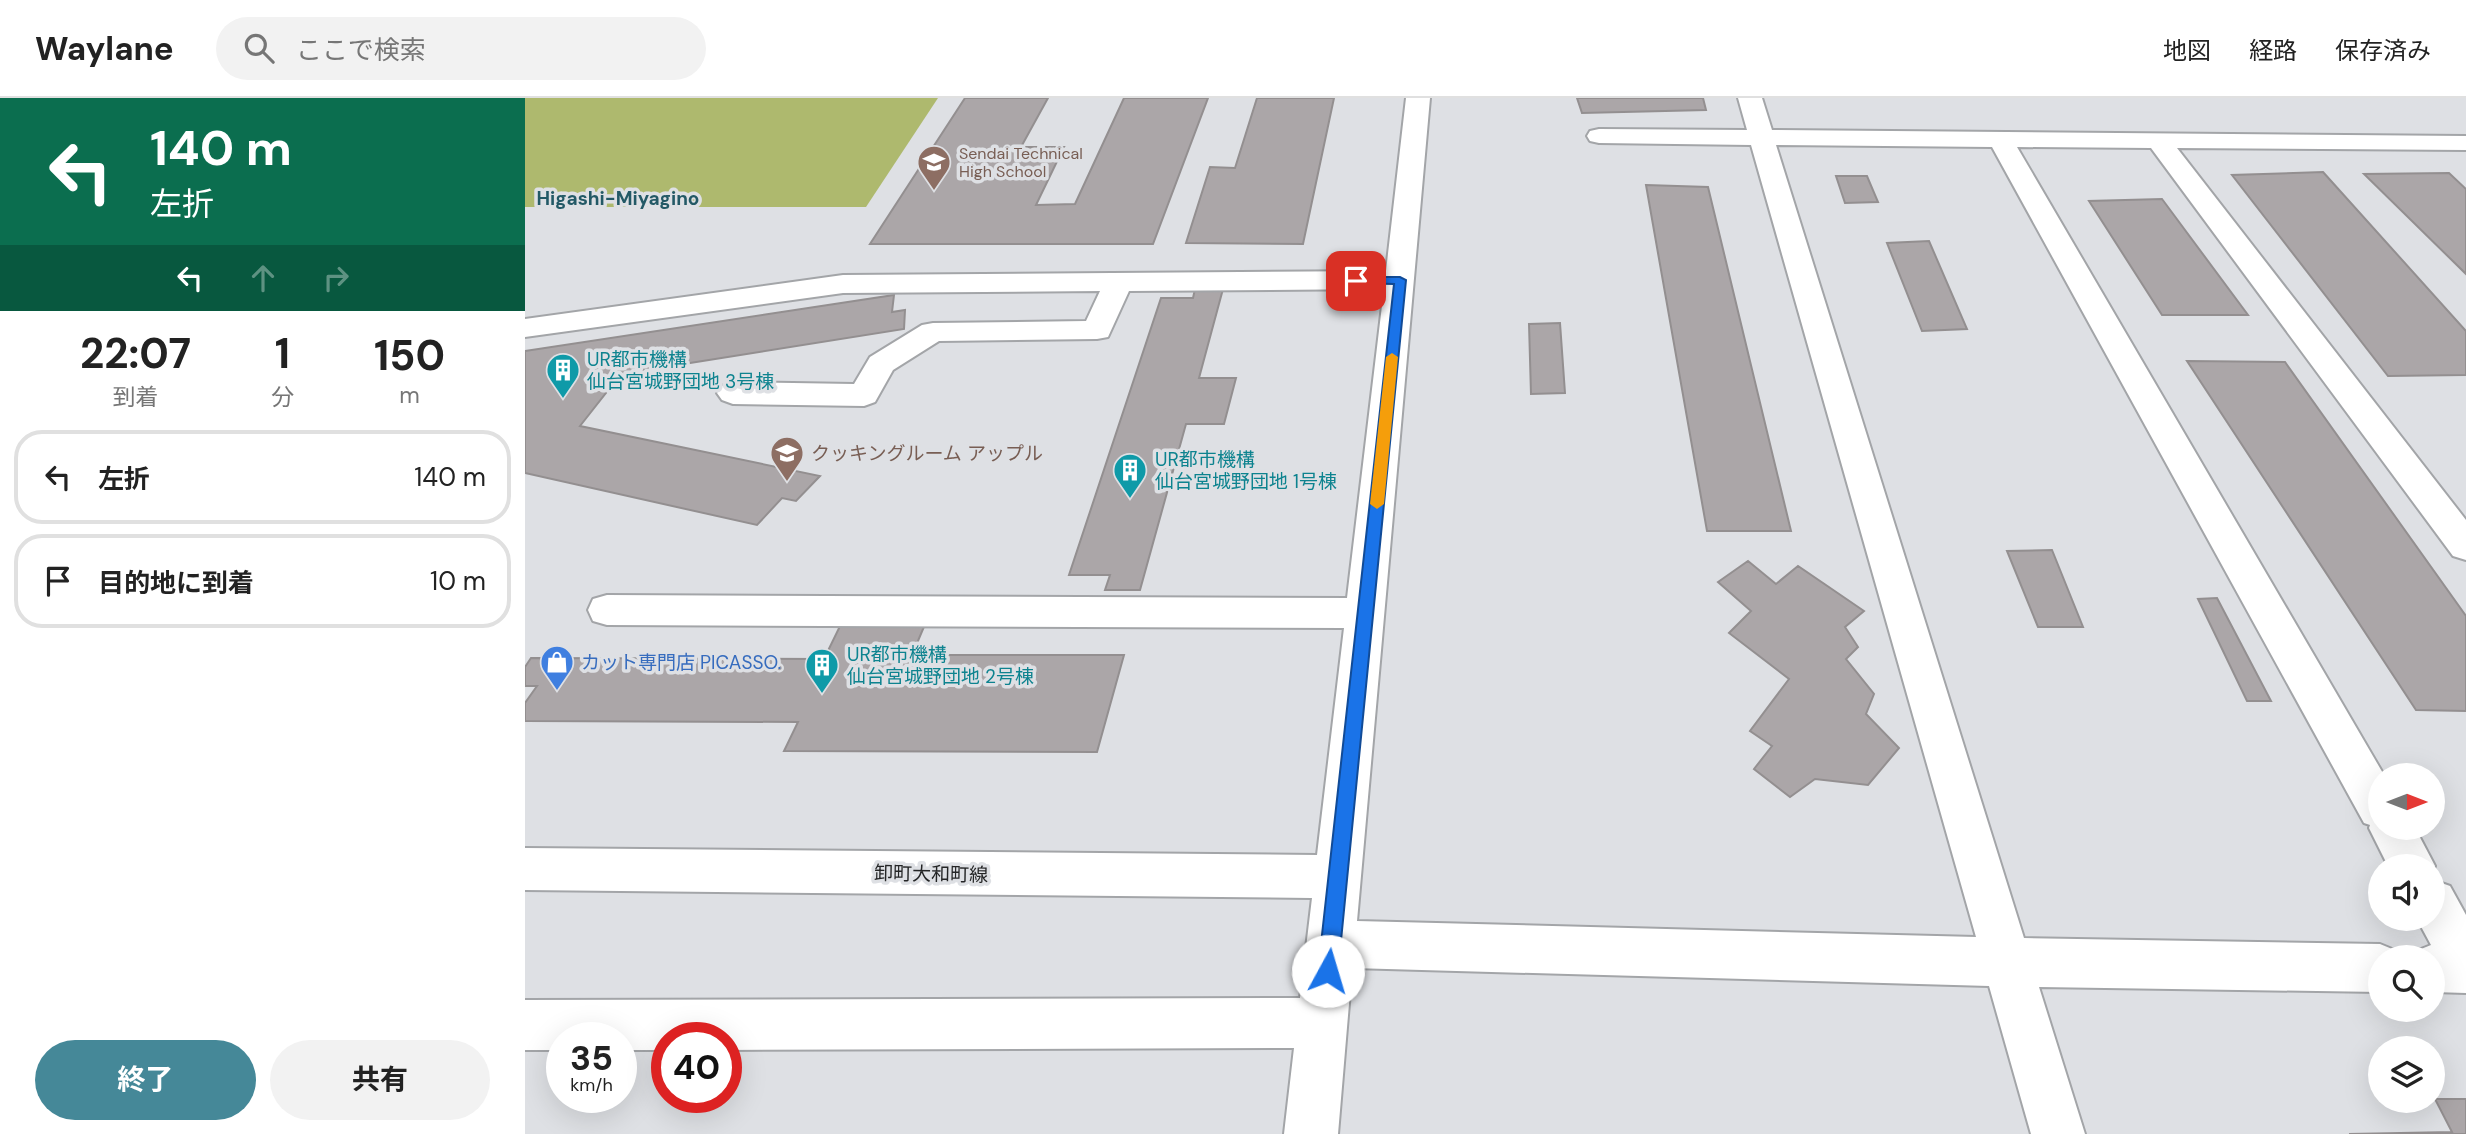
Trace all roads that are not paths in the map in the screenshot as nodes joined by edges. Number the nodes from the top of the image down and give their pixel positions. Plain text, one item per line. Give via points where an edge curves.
1 (1417, 98) edge
2 (1750, 98) edge
3 (1599, 136) dead end
4 (1762, 137) junction
5 (2000, 139) junction
6 (2159, 141) junction
7 (2466, 143) edge
8 (1400, 280) junction
9 (1118, 282) junction
10 (525, 328) edge
11 (733, 393) dead end
12 (2466, 545) edge
13 (607, 610) dead end
14 (1366, 613) junction
15 (2368, 788) edge
16 (525, 869) edge
17 (1337, 877) junction
18 (2445, 923) edge
19 (1331, 944) junction
20 (2466, 961) edge
21 (2005, 962) junction
22 (2368, 968) edge
23 (2445, 968) edge
24 (2466, 969) edge
25 (1323, 1023) junction
26 (525, 1025) edge
27 (1311, 1134) edge
28 (2058, 1134) edge

1 - 8 street
2 - 4 street
3 - 4 street
4 - 5 street
4 - 21 street
5 - 6 street
5 - 15 street
6 - 7 street
6 - 12 street
8 - 9 street
8 - 14 street
9 - 10 street via 843,284
9 - 11 street via 1097,330 933,332 881,364 865,395
13 - 14 street
14 - 17 street
16 - 17 street, 卸町大和町線
17 - 19 street
18 - 20 street
19 - 21 street
19 - 25 street
21 - 22 street
21 - 28 street
23 - 24 street
25 - 26 street
25 - 27 street

